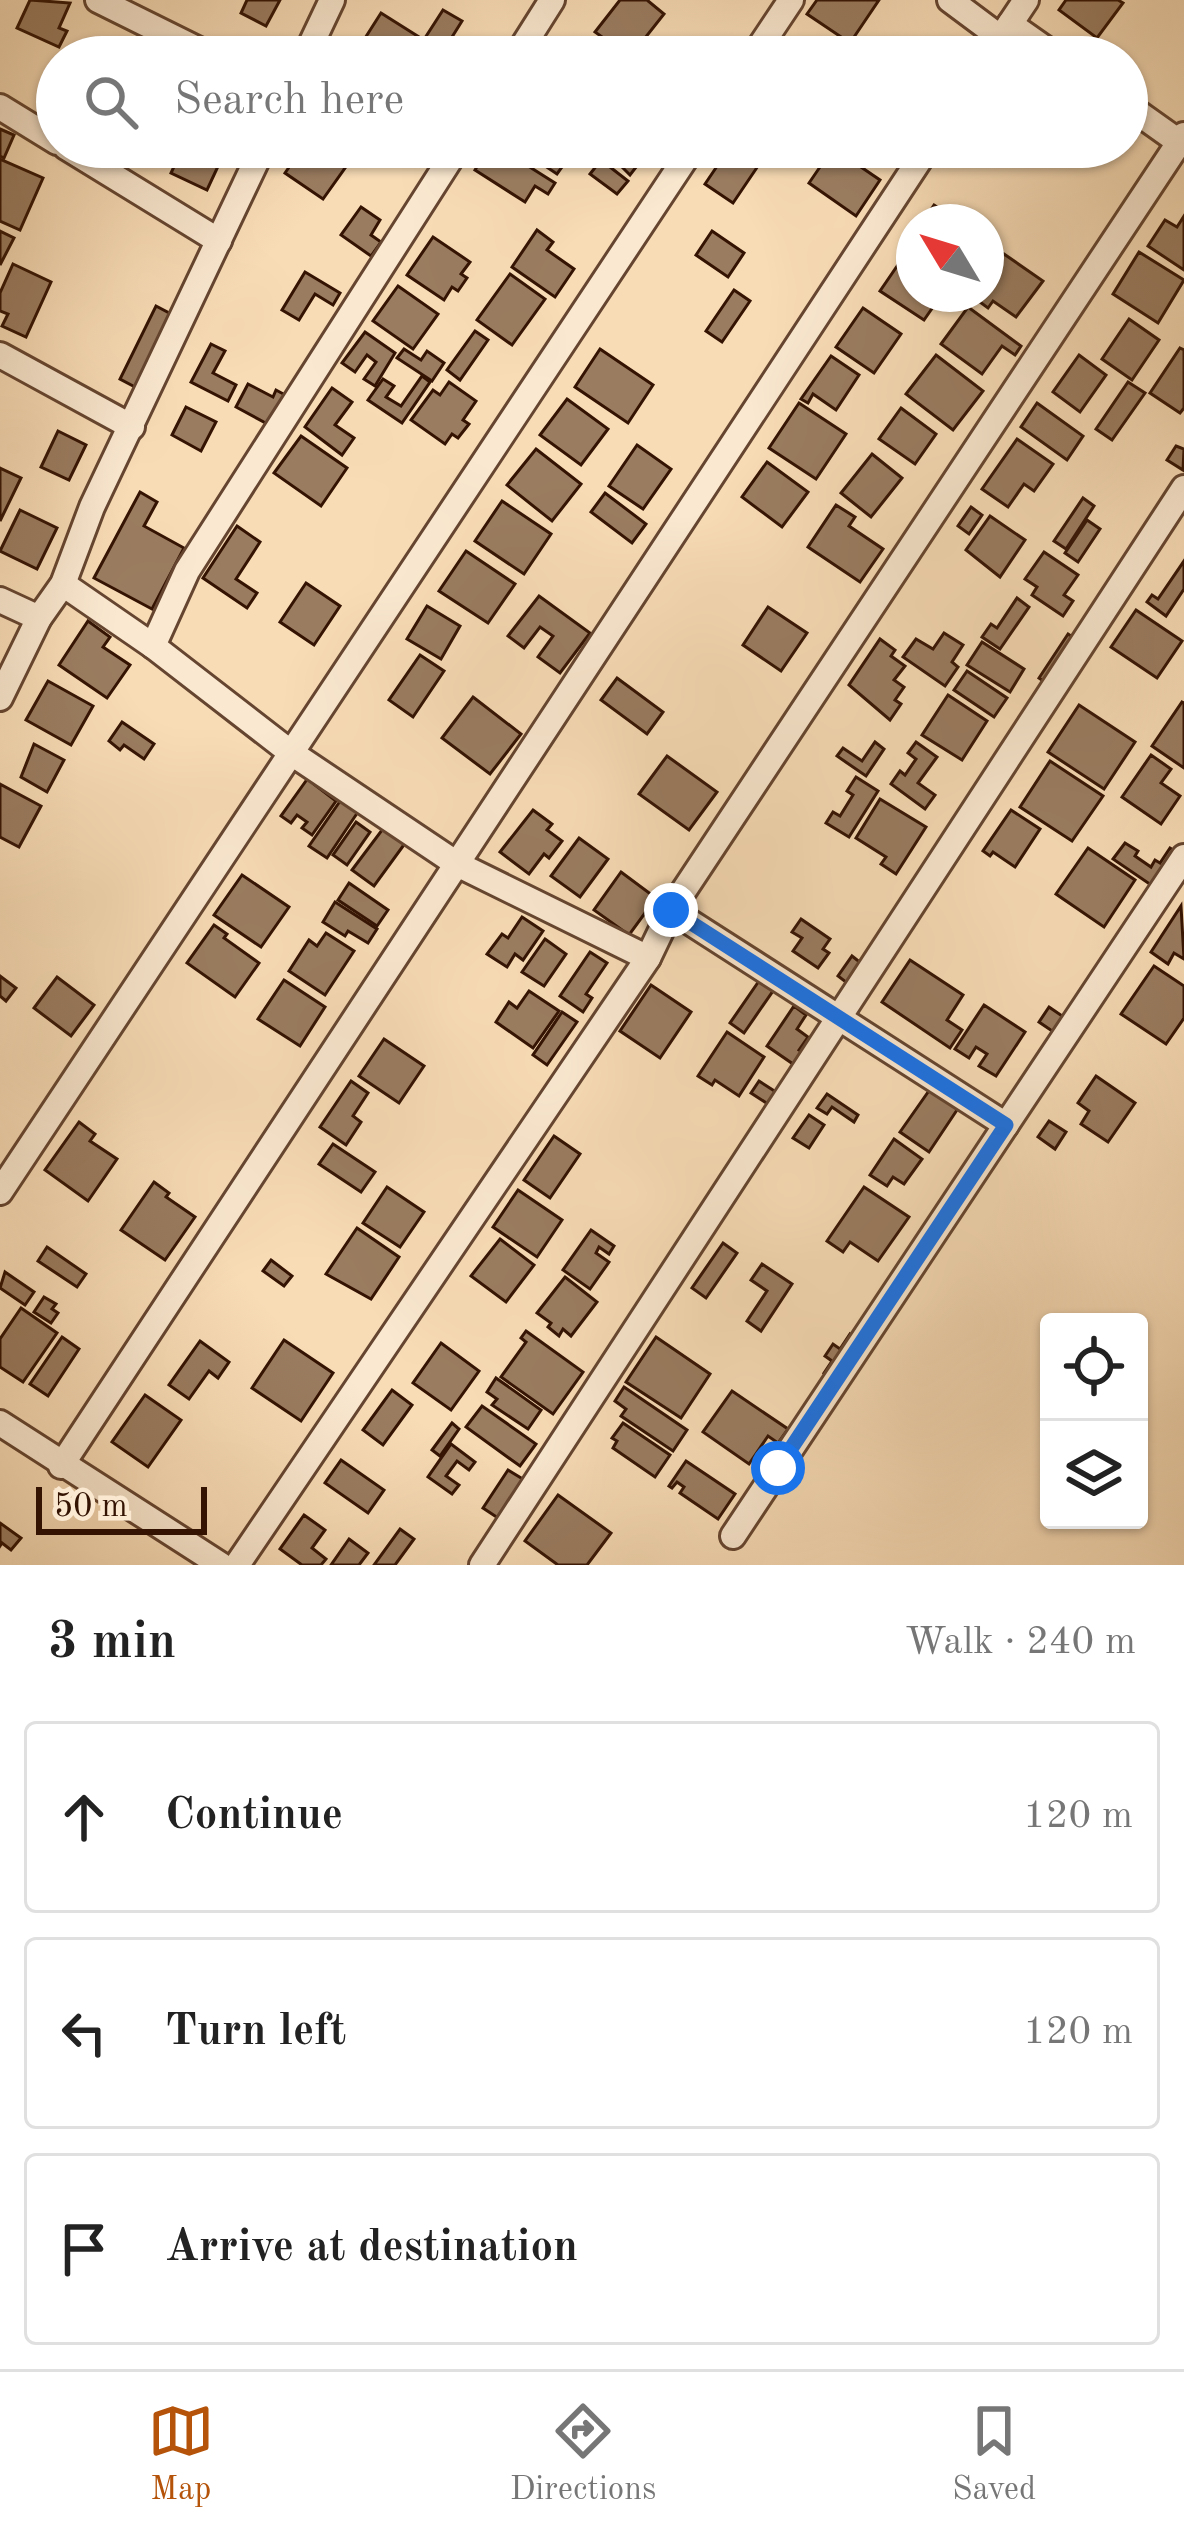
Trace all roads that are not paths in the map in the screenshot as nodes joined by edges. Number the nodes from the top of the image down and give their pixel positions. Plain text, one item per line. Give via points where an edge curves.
1 (98, 0) edge
2 (332, 0) edge
3 (552, 0) edge
4 (791, 0) edge
5 (950, 0) edge
6 (1026, 0) edge
7 (171, 36) edge
8 (315, 36) edge
9 (529, 36) edge
10 (767, 36) edge
11 (995, 36) edge
12 (1003, 36) edge
13 (0, 107) edge
14 (1148, 118) edge
15 (36, 129) edge
16 (1182, 138) edge
17 (100, 168) edge
18 (253, 168) edge
19 (445, 168) edge
20 (679, 168) edge
21 (914, 168) edge
22 (219, 241) junction
23 (0, 355) edge
24 (132, 427) junction
25 (1184, 488) edge
26 (63, 584) junction
27 (0, 600) edge
28 (39, 618) junction
29 (153, 646) junction
30 (0, 698) edge
31 (290, 752) junction
32 (1184, 857) edge
33 (458, 864) junction
34 (671, 910) junction
35 (648, 958) junction
36 (838, 1018) junction
37 (1006, 1125) junction
38 (0, 1192) edge
39 (0, 1423) edge
40 (62, 1466) junction
41 (733, 1536) dead end
42 (221, 1565) edge
43 (238, 1565) edge
44 (482, 1565) edge

1 - 7 street
2 - 8 street
3 - 9 street
4 - 10 street
5 - 11 street
6 - 12 street
13 - 15 street
14 - 16 street
16 - 34 street
17 - 22 street
18 - 22 street
19 - 29 street via 187,571
20 - 31 street
21 - 33 street
22 - 24 street
23 - 24 street
24 - 26 street
25 - 36 street
26 - 28 street
26 - 29 street
27 - 28 street
28 - 30 street
29 - 31 street
31 - 33 street
31 - 38 street
32 - 37 street
33 - 35 street
33 - 40 street
34 - 35 street
34 - 36 street
35 - 43 street
36 - 37 street
36 - 44 street
37 - 41 street
39 - 40 street
40 - 42 street

